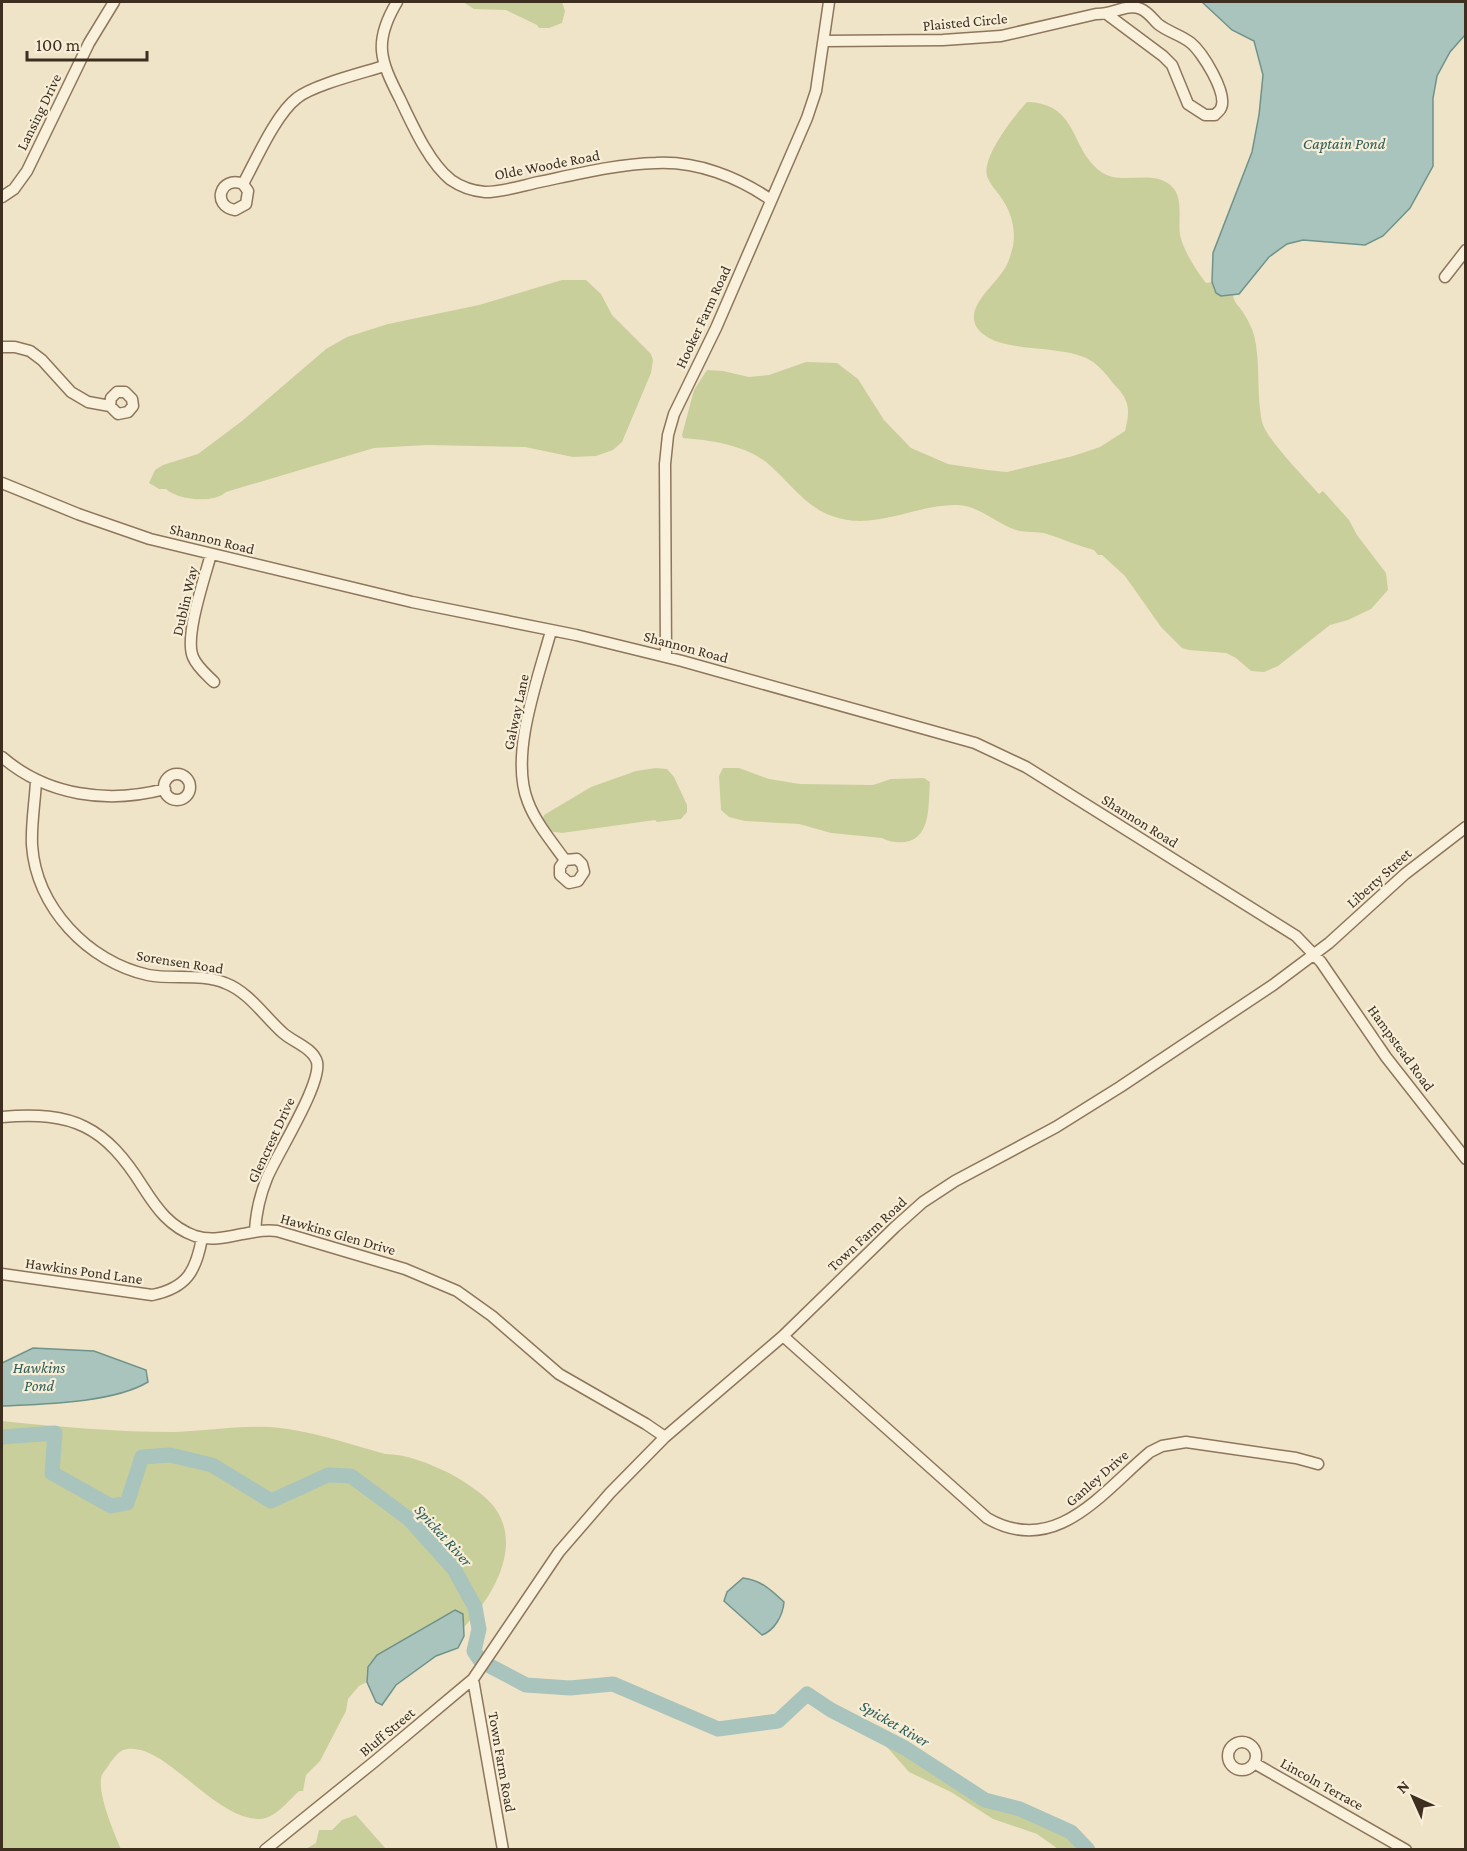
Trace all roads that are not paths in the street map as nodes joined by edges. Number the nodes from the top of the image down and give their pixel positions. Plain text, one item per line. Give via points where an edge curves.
1 (114, 2) edge
2 (397, 2) edge
3 (829, 2) edge
4 (1107, 15) junction
5 (824, 41) junction
6 (384, 66) junction
7 (243, 184) dead end
8 (2, 197) edge
9 (771, 200) junction
10 (1466, 250) edge
11 (1445, 277) dead end
12 (2, 347) edge
13 (110, 406) dead end
14 (2, 483) edge
15 (211, 554) junction
16 (550, 631) junction
17 (666, 657) junction
18 (214, 682) dead end
19 (2, 757) edge
20 (36, 781) junction
21 (165, 789) dead end
22 (1466, 827) edge
23 (565, 860) dead end
24 (1315, 954) junction
25 (317, 1064) joint
26 (2, 1117) edge
27 (1466, 1159) edge
28 (255, 1231) junction
29 (202, 1238) junction
30 (2, 1274) edge
31 (783, 1336) junction
32 (665, 1437) junction
33 (1318, 1464) dead end
34 (512, 1622) joint
35 (473, 1679) junction
36 (1254, 1763) dead end
37 (266, 1850) edge
38 (503, 1850) edge
39 (1407, 1850) edge

1 - 8 street, Lansing Drive via 89,43 27,171 14,189
2 - 6 street, Olde Woode Road via 382,41
3 - 5 street, Hooker Farm Road
4 - 4 street, Plaisted Circle via 1136,7 1190,42 1203,56 1220,88 1221,108 1215,115 1205,115 1188,105 1172,65
4 - 5 street, Plaisted Circle via 1096,14 1001,36
5 - 9 street, Hooker Farm Road via 804,127
6 - 7 street via 296,98
6 - 9 street, Olde Woode Road via 433,160 452,180 469,189 501,191 619,167 675,163 729,177
9 - 17 street, Hooker Farm Road via 668,435
10 - 11 street
12 - 13 street via 30,351 71,392 88,402
14 - 15 street, Shannon Road via 123,530
15 - 16 street, Shannon Road
15 - 18 street, Dublin Way via 190,647 199,667
16 - 17 street, Shannon Road
16 - 23 street, Galway Lane via 526,725 521,772 528,801
17 - 24 street, Shannon Road via 993,750 1273,921
19 - 20 street
20 - 21 street via 107,797
20 - 25 street, Sorensen Road via 32,830 36,867 50,903 80,939 102,957 134,971 227,983 249,998 291,1040 309,1051
22 - 24 street, Liberty Street via 1405,874
24 - 27 street, Hampstead Road via 1386,1057
24 - 31 street, Town Farm Road via 1120,1087 1056,1127 955,1180 924,1202
25 - 28 street, Glencrest Drive via 310,1093 267,1178
26 - 29 street via 50,1115 91,1130 122,1155 165,1219
28 - 29 street, Hawkins Glen Drive
28 - 32 street, Hawkins Glen Drive via 285,1233 445,1285 486,1311 559,1374
29 - 30 street, Hawkins Pond Lane via 190,1275 173,1289 152,1295
31 - 32 street, Town Farm Road
31 - 33 street, Ganley Drive via 987,1518 1013,1529 1050,1528 1068,1521 1150,1452 1175,1443 1200,1443
32 - 34 street, Town Farm Road via 570,1537
34 - 35 street, Bluff Street
35 - 37 street, Bluff Street
35 - 38 street, Town Farm Road
36 - 39 street, Lincoln Terrace

